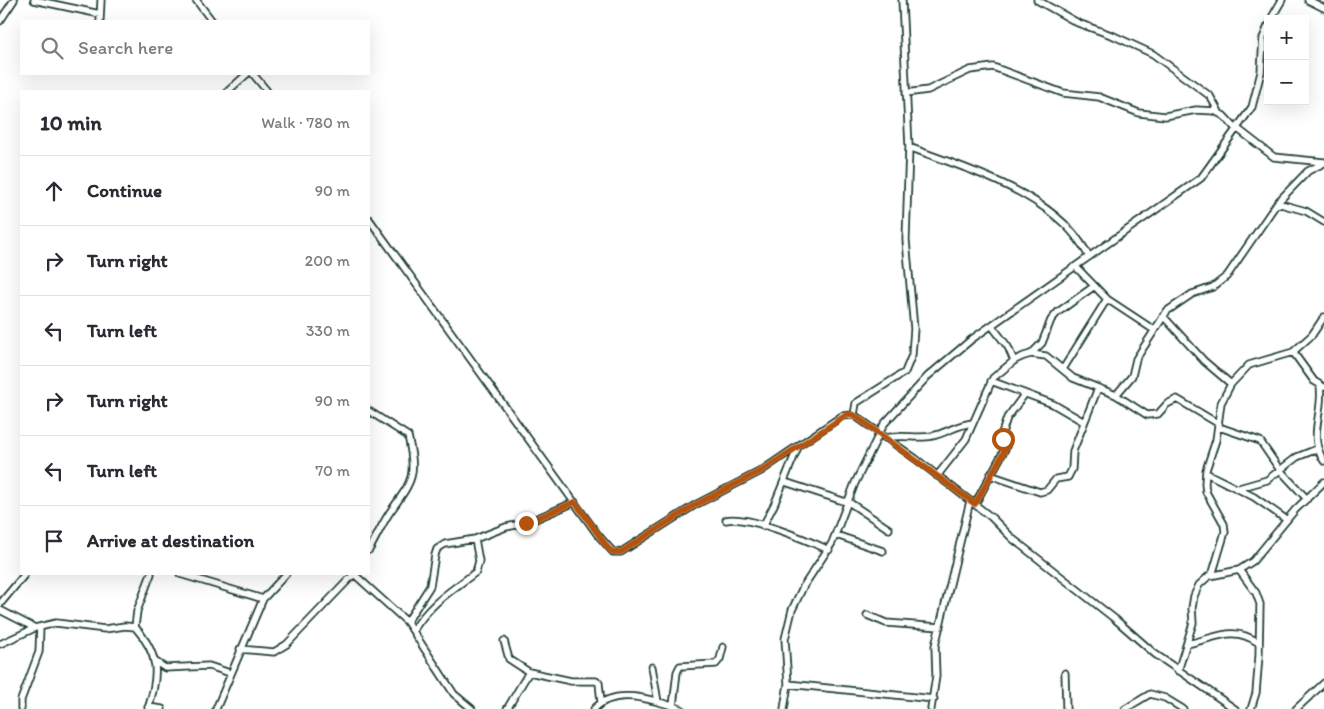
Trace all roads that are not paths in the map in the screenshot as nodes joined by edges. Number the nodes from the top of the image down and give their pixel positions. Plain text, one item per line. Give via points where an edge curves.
1 (14, 0) edge
2 (34, 0) edge
3 (100, 0) edge
4 (196, 0) edge
5 (902, 0) edge
6 (1038, 0) edge
7 (1282, 0) edge
8 (1308, 0) edge
9 (1324, 8) edge
10 (100, 14) junction
11 (1273, 15) edge
12 (100, 20) edge
13 (211, 20) edge
14 (0, 22) edge
15 (1264, 36) edge
16 (246, 75) edge
17 (254, 75) edge
18 (229, 90) edge
19 (266, 90) edge
20 (906, 93) junction
21 (1219, 112) junction
22 (1238, 130) junction
23 (909, 147) junction
24 (1324, 163) edge
25 (1277, 203) junction
26 (370, 220) edge
27 (1324, 222) edge
28 (1089, 257) junction
29 (1076, 267) junction
30 (1093, 287) junction
31 (1106, 299) junction
32 (1162, 316) junction
33 (1324, 317) edge
34 (992, 326) junction
35 (1154, 330) junction
36 (1293, 352) junction
37 (1031, 354) junction
38 (1014, 361) junction
39 (1063, 369) junction
40 (991, 381) junction
41 (1230, 384) junction
42 (1322, 387) edge
43 (1098, 388) junction
44 (1024, 395) junction
45 (1116, 395) junction
46 (370, 412) edge
47 (854, 415) junction
48 (1084, 422) junction
49 (973, 423) junction
50 (1219, 426) junction
51 (878, 433) junction
52 (885, 438) junction
53 (798, 447) junction
54 (1317, 449) junction
55 (1324, 461) edge
56 (1280, 470) junction
57 (1206, 473) junction
58 (990, 475) junction
59 (937, 476) junction
60 (785, 482) junction
61 (1324, 482) edge
62 (1239, 488) junction
63 (1306, 499) junction
64 (575, 502) junction
65 (847, 502) junction
66 (972, 503) junction
67 (726, 520) dead end
68 (1287, 520) junction
69 (764, 526) junction
70 (888, 529) dead end
71 (836, 536) junction
72 (475, 539) junction
73 (370, 547) edge
74 (829, 550) junction
75 (883, 552) dead end
76 (1239, 570) junction
77 (24, 575) edge
78 (151, 575) edge
79 (183, 575) edge
80 (285, 575) edge
81 (353, 575) edge
82 (355, 575) edge
83 (1209, 576) junction
84 (263, 599) junction
85 (0, 604) edge
86 (0, 610) edge
87 (867, 615) dead end
88 (407, 622) junction
89 (940, 626) junction
90 (38, 627) junction
91 (135, 627) junction
92 (413, 631) junction
93 (504, 641) dead end
94 (1259, 643) junction
95 (0, 644) edge
96 (1187, 644) junction
97 (722, 647) dead end
98 (240, 649) junction
99 (156, 662) junction
100 (652, 667) dead end
101 (1178, 670) junction
102 (529, 672) junction
103 (230, 673) junction
104 (1065, 673) dead end
105 (1324, 683) edge
106 (788, 684) junction
107 (934, 699) junction
108 (601, 702) junction
109 (658, 702) junction
110 (673, 706) junction
111 (148, 708) edge
112 (21, 709) edge
113 (162, 709) edge
114 (216, 709) edge
115 (472, 709) edge
116 (507, 709) edge
117 (594, 709) edge
118 (681, 709) edge
119 (784, 709) edge
120 (931, 709) edge
121 (1066, 709) edge
122 (1125, 709) edge
123 (1183, 709) edge
124 (1235, 709) edge
125 (1251, 709) edge
126 (1296, 709) edge

1 - 14 street
2 - 10 street
3 - 10 street
4 - 13 street
5 - 20 street
6 - 21 street via 1078,23 1152,54 1210,96
7 - 11 street
8 - 9 street
10 - 12 street
15 - 22 street via 1255,98
16 - 18 street
17 - 19 street
20 - 21 street via 928,90 970,70 993,67 1063,93 1099,97 1139,113 1165,116 1204,110
20 - 23 street
21 - 22 street
22 - 24 street via 1274,157
22 - 28 street via 1201,178
23 - 28 street via 1028,196 1079,239
23 - 47 street via 906,240 914,329 912,355 905,372 856,403
24 - 25 street via 1308,171
25 - 27 street via 1306,211
25 - 32 street via 1227,276
26 - 64 street
28 - 29 street
29 - 30 street
29 - 34 street
30 - 31 street
30 - 37 street via 1058,312 1051,320 1042,343
31 - 35 street
31 - 39 street
32 - 35 street
32 - 41 street
33 - 36 street via 1312,336
34 - 38 street
34 - 51 street via 928,376
35 - 45 street via 1136,359 1132,376
36 - 41 street via 1249,365
36 - 42 street
37 - 38 street
37 - 39 street via 1046,356
38 - 40 street
39 - 43 street via 1073,378
40 - 44 street
40 - 49 street
41 - 50 street via 1221,403
42 - 54 street via 1315,436
43 - 45 street
43 - 48 street
44 - 48 street via 1053,404
44 - 58 street via 1003,425 1001,436 1007,446
45 - 50 street via 1153,415 1174,399 1179,400
46 - 73 street via 408,436 413,470 410,485
47 - 51 street
47 - 53 street via 842,416
48 - 58 street via 1068,477 1056,479 1046,490 1040,492
49 - 52 street via 930,437 901,435
49 - 59 street via 961,447
50 - 56 street via 1260,441
50 - 57 street
51 - 52 street
51 - 65 street
52 - 59 street
53 - 60 street
53 - 64 street via 754,475 727,486 621,552 608,548
54 - 55 street
54 - 56 street via 1297,457
56 - 62 street via 1267,480
56 - 63 street
57 - 62 street
57 - 83 street via 1206,492 1225,532
58 - 66 street
59 - 66 street
60 - 65 street
60 - 69 street
61 - 63 street
62 - 68 street
63 - 68 street
64 - 72 street via 538,519
65 - 70 street
65 - 71 street
66 - 89 street
66 - 101 street
67 - 69 street via 737,518
68 - 76 street via 1263,551
69 - 74 street
71 - 74 street
71 - 75 street
72 - 88 street via 451,541 437,550 432,562 430,586
72 - 92 street via 479,561 476,572 428,610
74 - 106 street via 792,610 785,639
76 - 83 street
76 - 94 street via 1259,598
77 - 85 street
78 - 91 street via 137,611
79 - 84 street
80 - 84 street
81 - 98 street via 316,615 274,652
82 - 88 street
83 - 96 street via 1199,585 1194,596 1194,623
84 - 98 street
86 - 90 street
87 - 89 street via 886,623
88 - 92 street
89 - 107 street via 935,646
90 - 91 street via 56,623 105,629
90 - 95 street
90 - 112 street via 39,652
91 - 99 street
92 - 115 street via 454,694
93 - 102 street via 509,659
94 - 96 street via 1247,635 1233,632
94 - 125 street via 1256,693
96 - 101 street
97 - 110 street via 716,664 686,664 678,668
98 - 103 street
99 - 103 street via 165,668 209,666
99 - 111 street via 155,687
100 - 109 street
101 - 124 street
102 - 108 street via 571,681 596,681
102 - 116 street
103 - 114 street
104 - 121 street
105 - 126 street
106 - 107 street
106 - 119 street
107 - 120 street
108 - 109 street via 621,696
108 - 117 street
109 - 110 street
110 - 118 street
111 - 113 street
122 - 123 street via 1150,694 1165,698

